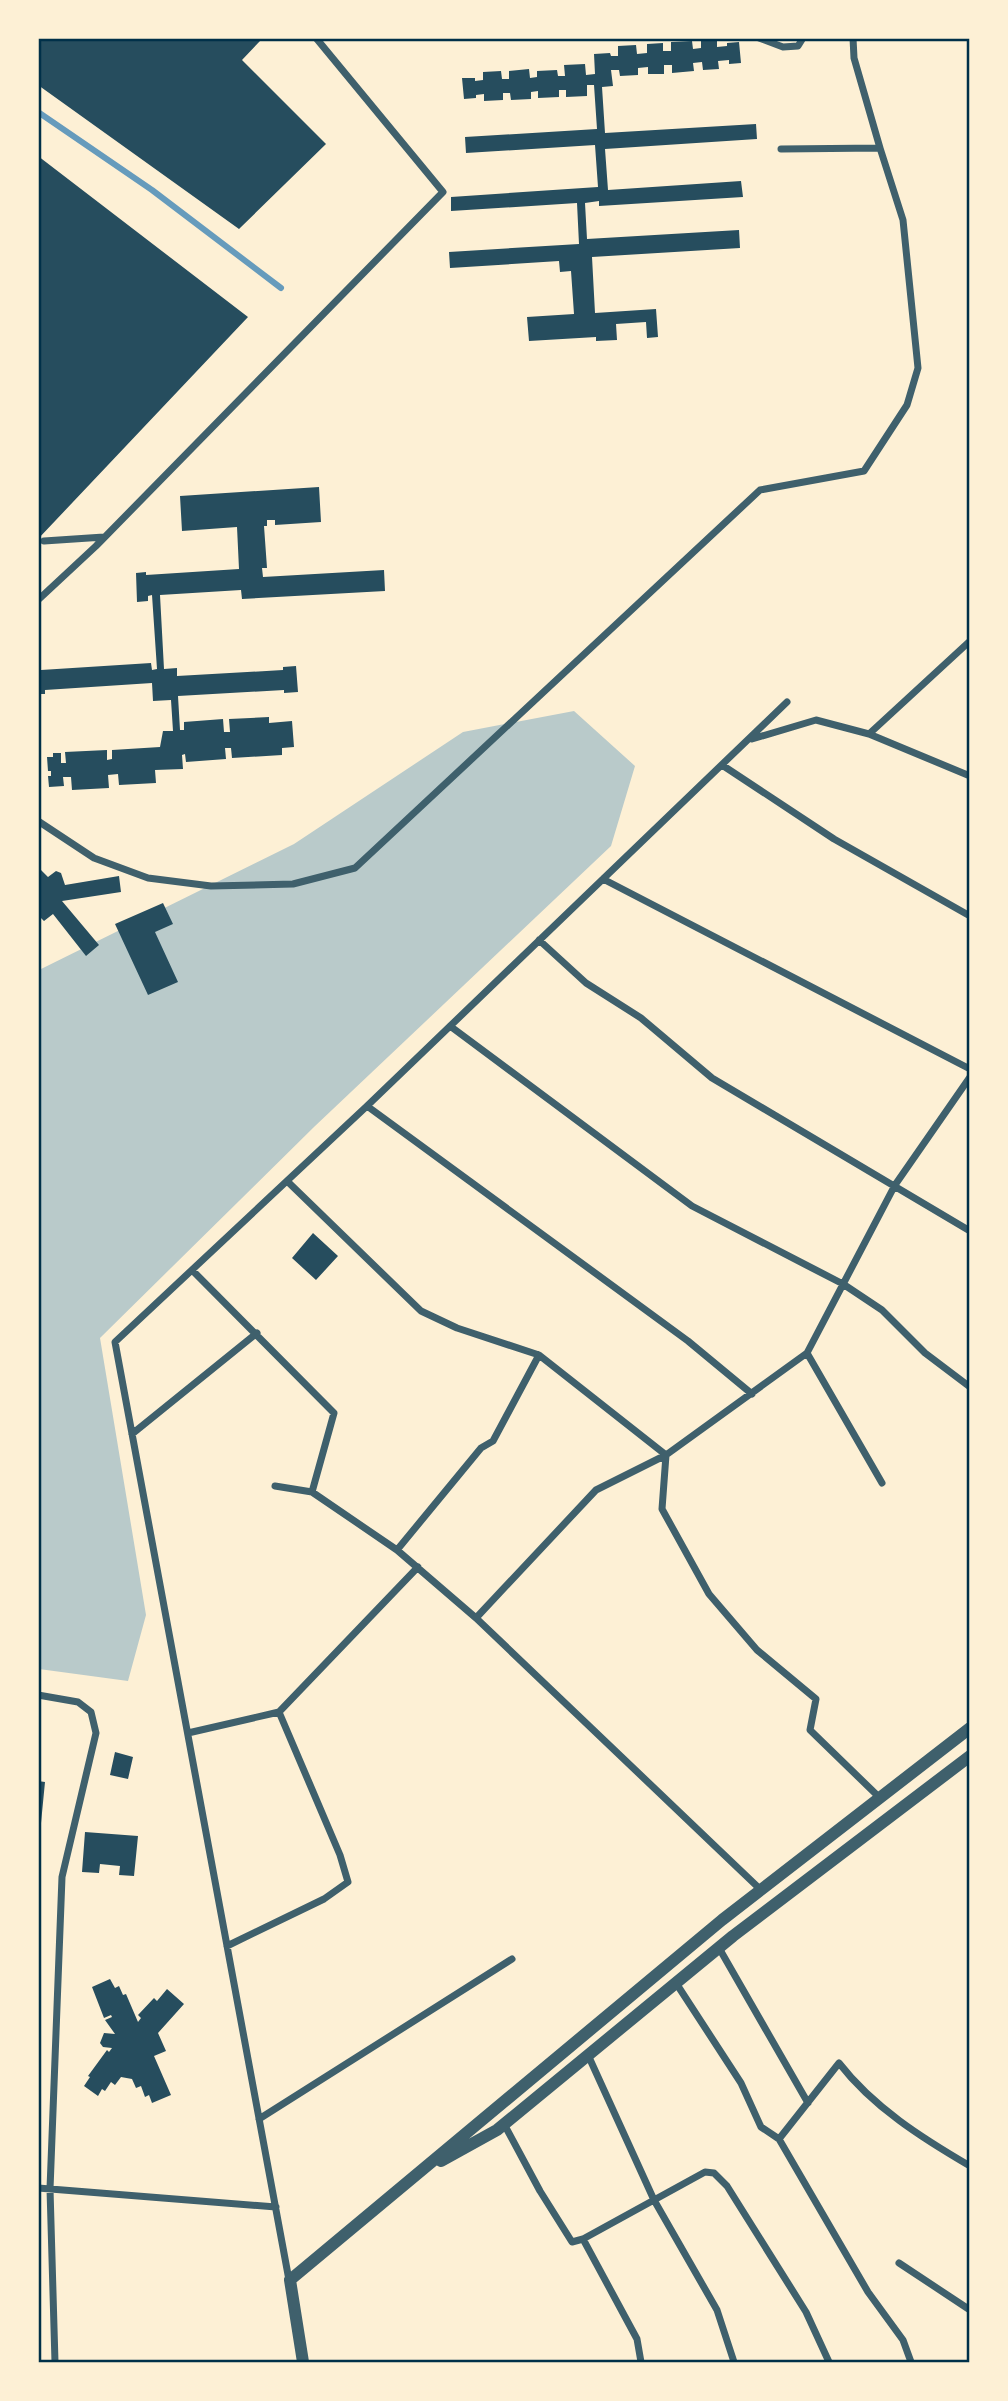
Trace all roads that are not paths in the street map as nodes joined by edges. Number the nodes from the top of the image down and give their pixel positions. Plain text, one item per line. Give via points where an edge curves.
1 (316, 38) edge
2 (759, 38) edge
3 (803, 38) edge
4 (853, 38) edge
5 (880, 148) junction
6 (781, 149) dead end
7 (105, 537) junction
8 (44, 541) dead end
9 (38, 600) edge
10 (970, 641) edge
11 (788, 702) dead end
12 (869, 734) junction
13 (748, 740) junction
14 (722, 765) junction
15 (970, 776) edge
16 (38, 821) edge
17 (603, 879) junction
18 (970, 916) edge
19 (539, 940) junction
20 (450, 1026) junction
21 (970, 1069) edge
22 (970, 1077) edge
23 (367, 1106) junction
24 (287, 1181) junction
25 (895, 1185) junction
26 (970, 1231) edge
27 (192, 1270) junction
28 (843, 1284) junction
29 (257, 1333) junction
30 (807, 1353) junction
31 (539, 1355) junction
32 (970, 1387) edge
33 (752, 1394) junction
34 (132, 1434) junction
35 (666, 1455) junction
36 (882, 1483) dead end
37 (275, 1486) dead end
38 (312, 1492) junction
39 (397, 1550) junction
40 (418, 1567) junction
41 (476, 1618) junction
42 (38, 1695) edge
43 (279, 1712) junction
44 (970, 1728) edge
45 (188, 1734) junction
46 (970, 1756) edge
47 (880, 1798) junction
48 (761, 1890) junction
49 (227, 1946) junction
50 (719, 1948) junction
51 (512, 1959) dead end
52 (676, 1983) junction
53 (588, 2056) junction
54 (808, 2103) junction
55 (259, 2119) junction
56 (504, 2124) junction
57 (779, 2139) junction
58 (970, 2166) edge
59 (416, 2175) junction
60 (38, 2188) edge
61 (50, 2189) junction
62 (654, 2200) junction
63 (276, 2207) junction
64 (583, 2239) junction
65 (899, 2263) dead end
66 (290, 2280) junction
67 (970, 2309) edge
68 (55, 2362) edge
69 (303, 2362) edge
70 (641, 2362) edge
71 (734, 2362) edge
72 (829, 2362) edge
73 (911, 2362) edge

1 - 7 street via 443,192
2 - 3 street via 783,47 798,47
4 - 5 street via 854,58
5 - 6 street
5 - 16 street via 903,220 919,368 907,405 864,471 760,490 355,867 293,884 211,886 148,878 94,858
7 - 8 street
7 - 9 street
10 - 12 street
11 - 13 street
12 - 13 street via 816,720
12 - 15 street
13 - 14 street
14 - 17 street
14 - 18 street via 834,839
17 - 19 street
17 - 21 street
19 - 20 street
19 - 25 street via 586,983 641,1018 712,1078
20 - 23 street
20 - 28 street via 692,1206
22 - 25 street
23 - 24 street
23 - 33 street via 688,1341
24 - 27 street
24 - 31 street via 421,1311
25 - 26 street
25 - 28 street
27 - 29 street
27 - 34 street via 115,1342
28 - 30 street
28 - 32 street via 881,1310 925,1353
29 - 34 street
29 - 38 street via 334,1413
30 - 33 street
30 - 36 street
31 - 35 street
31 - 39 street via 493,1441 481,1448
33 - 35 street
34 - 45 street
35 - 41 street via 596,1490
35 - 47 street via 662,1509 709,1594 757,1650 816,1699 810,1730
37 - 38 street
38 - 39 street
39 - 40 street
40 - 41 street
40 - 43 street
41 - 48 street
42 - 61 street via 78,1702 91,1712 96,1732 62,1877
43 - 45 street
43 - 49 street via 348,1882 324,1899
44 - 47 street
45 - 49 street
46 - 50 street
47 - 48 street
48 - 59 street
49 - 55 street
50 - 52 street
50 - 54 street
51 - 55 street
52 - 53 street
52 - 57 street via 741,2083 761,2127
53 - 56 street
53 - 62 street
54 - 57 street
54 - 58 street via 839,2063 854,2082 922,2138
55 - 63 street
56 - 59 street
56 - 64 street via 566,2235 572,2242
57 - 73 street
59 - 66 street
60 - 61 street
61 - 63 street
61 - 68 street
62 - 64 street
62 - 71 street via 717,2310
62 - 72 street via 705,2172 715,2173 806,2312
63 - 66 street
64 - 70 street via 637,2339
65 - 67 street
66 - 69 street

